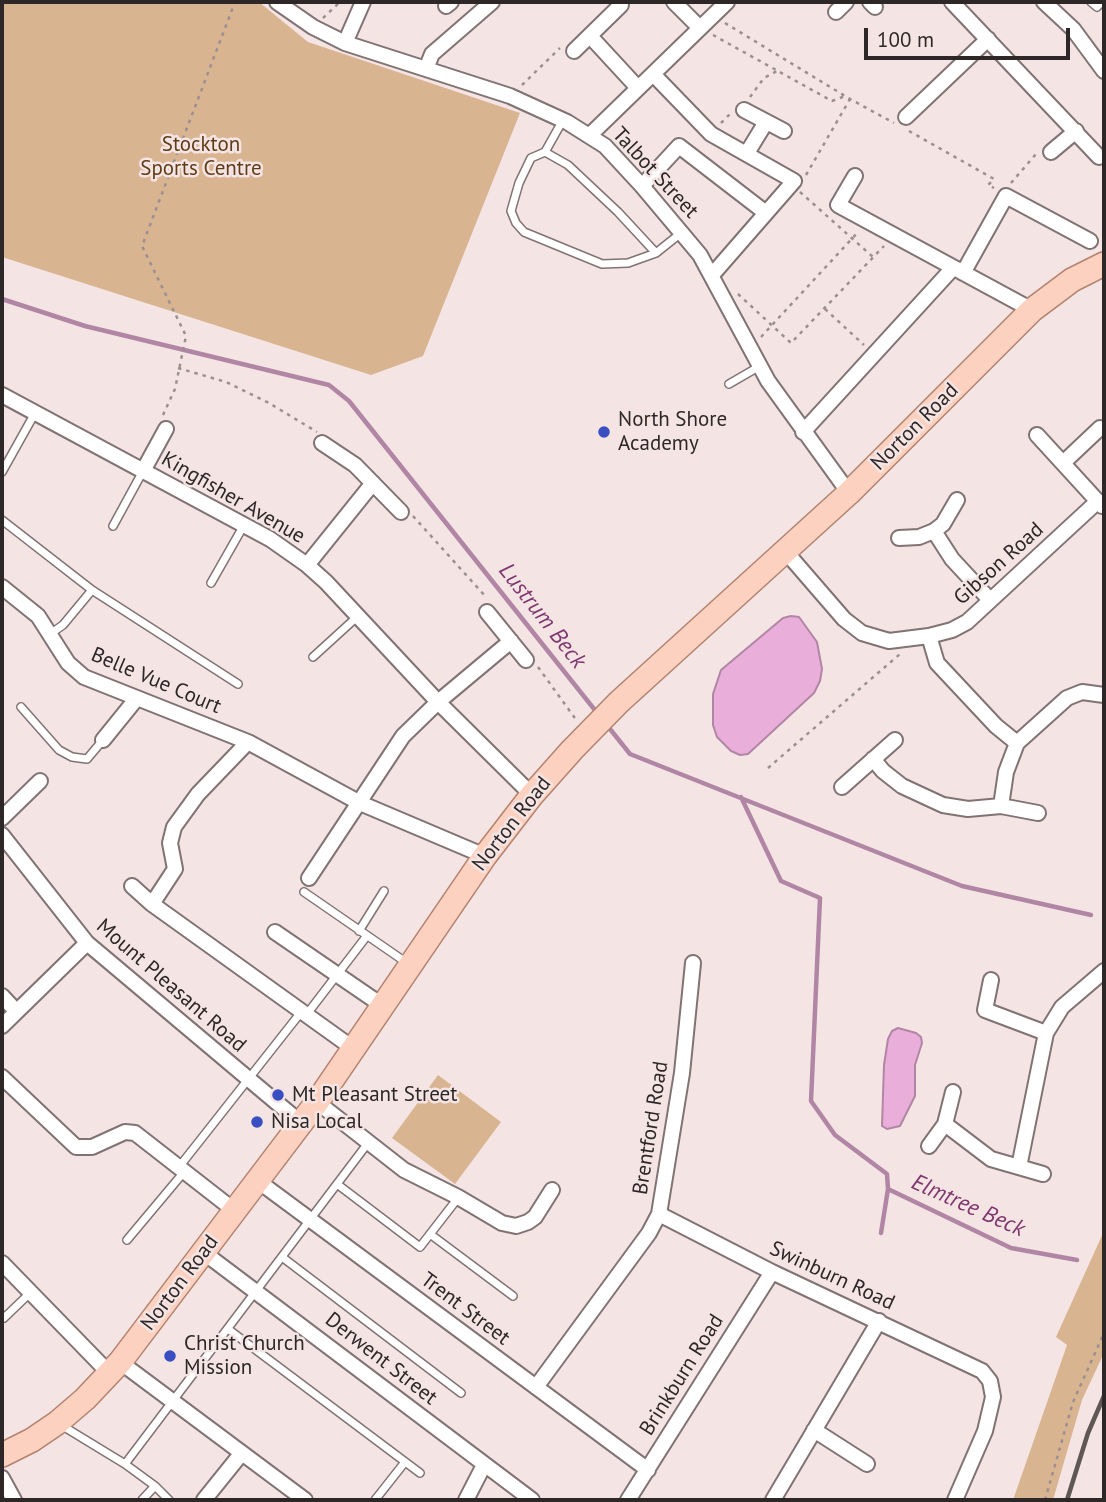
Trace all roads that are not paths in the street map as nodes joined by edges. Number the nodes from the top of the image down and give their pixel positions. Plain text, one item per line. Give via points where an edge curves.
1 (277, 2) edge
2 (363, 2) edge
3 (467, 2) edge
4 (492, 2) edge
5 (674, 2) edge
6 (727, 2) edge
7 (952, 2) edge
8 (1044, 2) edge
9 (1091, 2) edge
10 (1102, 2) edge
11 (621, 5) dead end
12 (478, 14) junction
13 (700, 28) junction
14 (590, 36) junction
15 (988, 39) junction
16 (345, 43) junction
17 (571, 45) road end
18 (426, 69) junction
19 (1104, 71) edge
20 (653, 74) junction
21 (638, 88) junction
22 (744, 110) dead end
23 (906, 117) dead end
24 (563, 120) junction
25 (766, 122) junction
26 (784, 131) dead end
27 (1076, 131) junction
28 (590, 135) junction
29 (545, 152) junction
30 (1051, 152) road end
31 (747, 153) junction
32 (1099, 157) dead end
33 (855, 176) dead end
34 (642, 186) junction
35 (766, 213) junction
36 (682, 233) junction
37 (1090, 241) dead end
38 (656, 253) junction
39 (1104, 264) edge
40 (958, 271) junction
41 (714, 279) junction
42 (1032, 310) junction
43 (760, 366) junction
44 (729, 384) dead end
45 (2, 395) edge
46 (35, 413) junction
47 (1100, 428) dead end
48 (166, 429) road end
49 (803, 432) junction
50 (1037, 435) dead end
51 (324, 440) road end
52 (1064, 462) junction
53 (143, 471) junction
54 (2, 472) edge
55 (373, 483) junction
56 (849, 493) junction
57 (957, 500) dead end
58 (1101, 505) edge
59 (401, 512) dead end
60 (2, 520) edge
61 (244, 525) junction
62 (113, 526) dead end
63 (934, 531) junction
64 (899, 538) dead end
65 (786, 552) junction
66 (307, 565) junction
67 (211, 583) dead end
68 (2, 587) edge
69 (92, 590) junction
70 (990, 600) junction
71 (487, 612) dead end
72 (358, 616) junction
73 (50, 634) junction
74 (929, 636) junction
75 (511, 641) junction
76 (313, 657) dead end
77 (526, 660) dead end
78 (238, 684) dead end
79 (1104, 695) edge
80 (137, 698) junction
81 (438, 702) junction
82 (21, 707) dead end
83 (103, 740) joint
84 (895, 740) dead end
85 (248, 742) junction
86 (1017, 743) junction
87 (873, 759) junction
88 (40, 781) dead end
89 (842, 787) dead end
90 (532, 795) junction
91 (360, 803) junction
92 (1002, 806) junction
93 (1038, 813) dead end
94 (2, 818) edge
95 (2, 835) edge
96 (485, 856) junction
97 (309, 878) dead end
98 (132, 886) dead end
99 (384, 891) dead end
100 (303, 892) dead end
101 (152, 904) junction
102 (359, 931) junction
103 (275, 932) dead end
104 (366, 937) junction
105 (87, 943) junction
106 (691, 963) dead end
107 (411, 966) junction
108 (1104, 971) edge
109 (337, 974) junction
110 (991, 980) dead end
111 (2, 996) edge
112 (383, 1006) junction
113 (16, 1011) junction
114 (304, 1013) junction
115 (2, 1026) edge
116 (1046, 1033) junction
117 (354, 1049) junction
118 (2, 1077) edge
119 (248, 1080) junction
120 (953, 1092) dead end
121 (317, 1102) junction
122 (301, 1123) junction
123 (945, 1124) junction
124 (368, 1143) junction
125 (929, 1146) dead end
126 (1019, 1167) junction
127 (182, 1170) junction
128 (1043, 1174) dead end
129 (258, 1181) junction
130 (337, 1184) junction
131 (552, 1190) dead end
132 (458, 1197) junction
133 (234, 1211) junction
134 (659, 1214) junction
135 (311, 1219) junction
136 (430, 1234) junction
137 (127, 1240) dead end
138 (203, 1252) junction
139 (282, 1257) junction
140 (2, 1263) edge
141 (772, 1272) junction
142 (258, 1291) junction
143 (30, 1293) junction
144 (513, 1296) dead end
145 (2, 1315) edge
146 (879, 1321) junction
147 (228, 1329) junction
148 (114, 1368) junction
149 (536, 1387) junction
150 (461, 1393) dead end
151 (174, 1401) junction
152 (57, 1423) junction
153 (814, 1430) junction
154 (242, 1454) junction
155 (2, 1455) edge
156 (405, 1462) junction
157 (125, 1464) junction
158 (867, 1464) dead end
159 (484, 1465) junction
160 (648, 1470) junction
161 (420, 1473) dead end
162 (2, 1478) edge
163 (155, 1486) junction
164 (14, 1500) edge
165 (142, 1500) edge
166 (169, 1500) edge
167 (204, 1500) edge
168 (305, 1500) edge
169 (375, 1500) edge
170 (466, 1500) edge
171 (532, 1500) edge
172 (628, 1500) edge
173 (773, 1500) edge
174 (955, 1500) edge

1 - 16 street, Talbot Street
2 - 16 street
3 - 12 street
4 - 12 street
5 - 13 street
6 - 13 street
7 - 15 street
8 - 19 street via 1073,29
9 - 10 lane via 1097,7
11 - 14 street
12 - 18 street via 432,54
13 - 20 street
14 - 17 street
14 - 21 street
15 - 23 street
15 - 27 street
16 - 18 street, Talbot Street
18 - 24 street, Talbot Street via 510,96
20 - 21 street
20 - 31 street via 711,134
21 - 28 street
22 - 25 street
24 - 28 street, Talbot Street
24 - 29 lane
25 - 26 street
25 - 31 street
27 - 30 street
27 - 32 street
28 - 34 street, Talbot Street
29 - 38 lane via 568,165
29 - 38 lane via 531,158 511,211 524,232 602,264 628,263
31 - 35 street via 792,182
33 - 40 street via 838,205
34 - 35 street via 679,146
34 - 36 street, Talbot Street
35 - 41 street
36 - 38 lane
36 - 41 street, Talbot Street
37 - 40 street via 1006,195
39 - 42 main road, Norton Road via 1072,280
40 - 42 street
40 - 49 street
41 - 43 street, Talbot Street
42 - 56 main road, Norton Road
43 - 44 lane
43 - 49 street, Talbot Street
45 - 46 street, Kingfisher Avenue
46 - 53 street, Kingfisher Avenue
46 - 54 lane
47 - 52 street
48 - 53 street
49 - 56 street, Talbot Street
50 - 52 street, Gibson Road
51 - 55 street
52 - 58 street, Gibson Road
53 - 61 street, Kingfisher Avenue
53 - 62 lane
55 - 59 street
55 - 66 street
56 - 65 main road, Norton Road
57 - 63 street
58 - 70 street, Gibson Road
60 - 69 lane
61 - 66 street, Kingfisher Avenue
61 - 67 lane
63 - 64 street
63 - 70 street via 952,559
65 - 74 street, Gibson Road via 853,628 878,639
65 - 90 main road, Norton Road via 599,722
66 - 72 street, Kingfisher Avenue
68 - 73 street, Belle Vue Court via 38,616
69 - 73 lane via 64,625
69 - 78 lane
70 - 74 street, Gibson Road via 960,627
71 - 75 street
72 - 76 lane
72 - 81 street, Kingfisher Avenue
73 - 80 street, Belle Vue Court via 76,671
74 - 86 street via 937,663
75 - 77 street
75 - 81 street
79 - 86 street via 1082,692 1067,698
80 - 83 street
80 - 85 street, Belle Vue Court
81 - 90 street, Kingfisher Avenue
81 - 91 street via 403,736
82 - 83 lane via 72,757 87,759
84 - 87 street
85 - 91 street, Belle Vue Court
85 - 101 street via 198,794 174,827 170,843 175,869
86 - 92 street via 1006,772
87 - 89 street
87 - 92 street via 902,786 943,805 968,809
88 - 94 street
90 - 96 main road, Norton Road
91 - 96 street, Belle Vue Court
91 - 97 street
92 - 93 street
95 - 105 street, Mount Pleasant Road
96 - 107 main road, Norton Road
98 - 101 street
99 - 102 lane
100 - 102 lane
101 - 114 street
102 - 104 lane
103 - 109 street
104 - 107 lane
104 - 109 lane
105 - 113 street
105 - 119 street, Mount Pleasant Road
106 - 134 street, Brentford Road via 682,1073
107 - 112 main road, Norton Road
108 - 116 street via 1062,1007
109 - 112 street
109 - 114 lane
110 - 116 street via 985,1010
111 - 113 street
112 - 117 main road, Norton Road
113 - 115 street
114 - 117 street
114 - 119 lane
116 - 126 street
117 - 121 main road, Norton Road
118 - 127 street via 76,1147 92,1147 130,1131
119 - 122 street, Mount Pleasant Road
119 - 127 lane
120 - 123 street
121 - 122 main road, Norton Road
121 - 124 street
122 - 129 main road, Norton Road
123 - 125 street
123 - 126 street via 991,1160
124 - 130 lane
124 - 132 street via 404,1170
126 - 128 street
127 - 133 street
127 - 137 lane
129 - 133 main road, Norton Road
129 - 135 street, Trent Street
130 - 135 lane
130 - 136 lane via 420,1247
131 - 132 street via 534,1217 516,1226 502,1223
132 - 136 lane
133 - 138 main road, Norton Road
134 - 141 street, Swinburn Road
134 - 149 street, Brentford Road
135 - 139 lane
135 - 149 street, Trent Street
136 - 144 lane
138 - 142 street, Derwent Street
138 - 148 main road, Norton Road
139 - 142 lane
139 - 150 lane
140 - 143 street
141 - 146 street, Swinburn Road
141 - 160 street, Brinkburn Road
142 - 147 lane
142 - 159 street, Derwent Street
143 - 145 lane via 4,1318
143 - 148 street
146 - 153 street
146 - 174 street, Swinburn Road via 976,1367 993,1389 985,1431
147 - 151 lane
147 - 156 lane
148 - 151 street
148 - 152 main road, Norton Road
149 - 160 street, Trent Street
151 - 154 street
151 - 157 lane
152 - 155 main road, Norton Road
152 - 157 lane
153 - 158 street
153 - 173 street
154 - 167 street
154 - 168 street
156 - 161 lane
156 - 169 lane
157 - 163 lane
159 - 170 street
159 - 171 street, Derwent Street
160 - 172 street, Brinkburn Road
162 - 164 street
163 - 165 lane
163 - 166 lane

